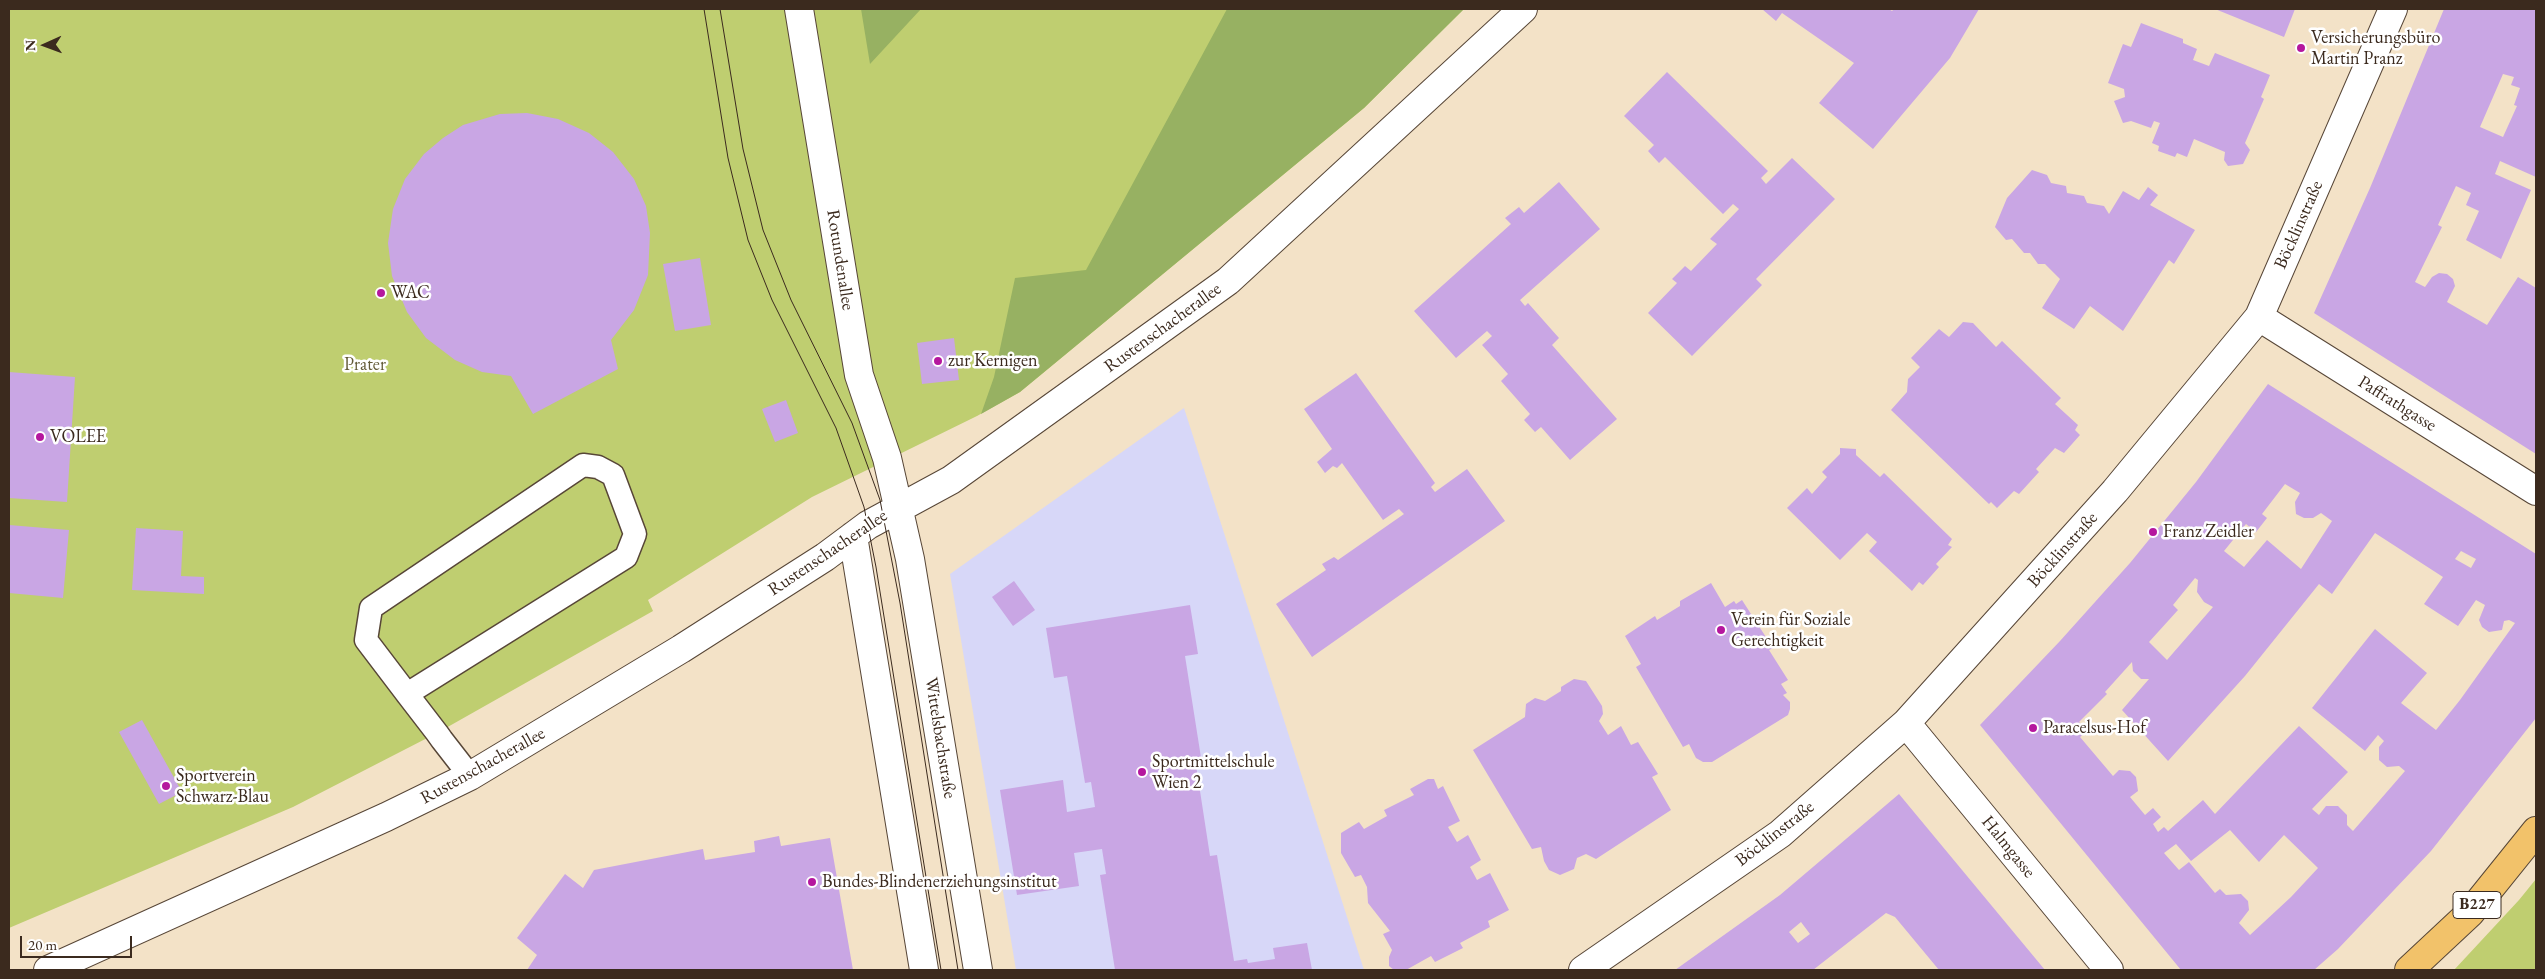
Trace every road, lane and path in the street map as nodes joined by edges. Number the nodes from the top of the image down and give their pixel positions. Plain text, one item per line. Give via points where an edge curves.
1 (798, 9) edge
2 (1523, 9) edge
3 (2393, 9) edge
4 (2259, 317) junction
5 (2536, 491) edge
6 (899, 506) junction
7 (853, 536) junction
8 (407, 694) junction
9 (1906, 723) junction
10 (470, 776) junction
11 (2536, 831) edge
12 (1592, 968) edge
13 (48, 970) edge
14 (924, 970) edge
15 (978, 970) edge
16 (2109, 970) edge
17 (2409, 970) edge

1 - 6 street, Rotundenallee via 860,375
2 - 6 street, Rustenschacherallee via 1228,281 951,480
3 - 4 street, Böcklinstraße
4 - 5 street, Paffrathgasse
4 - 9 street, Böcklinstraße via 2115,492
6 - 7 street, Rustenschacherallee
6 - 15 street, Wittelsbachstraße
7 - 10 street, Rustenschacherallee via 681,650
7 - 14 street
8 - 8 lane via 366,640 371,608 584,465 598,467 613,475 635,534 626,557
8 - 10 lane
9 - 12 street, Böcklinstraße via 1780,834
9 - 16 street, Halmgasse
10 - 13 street, Rustenschacherallee
11 - 17 main road, B227 via 2470,913

